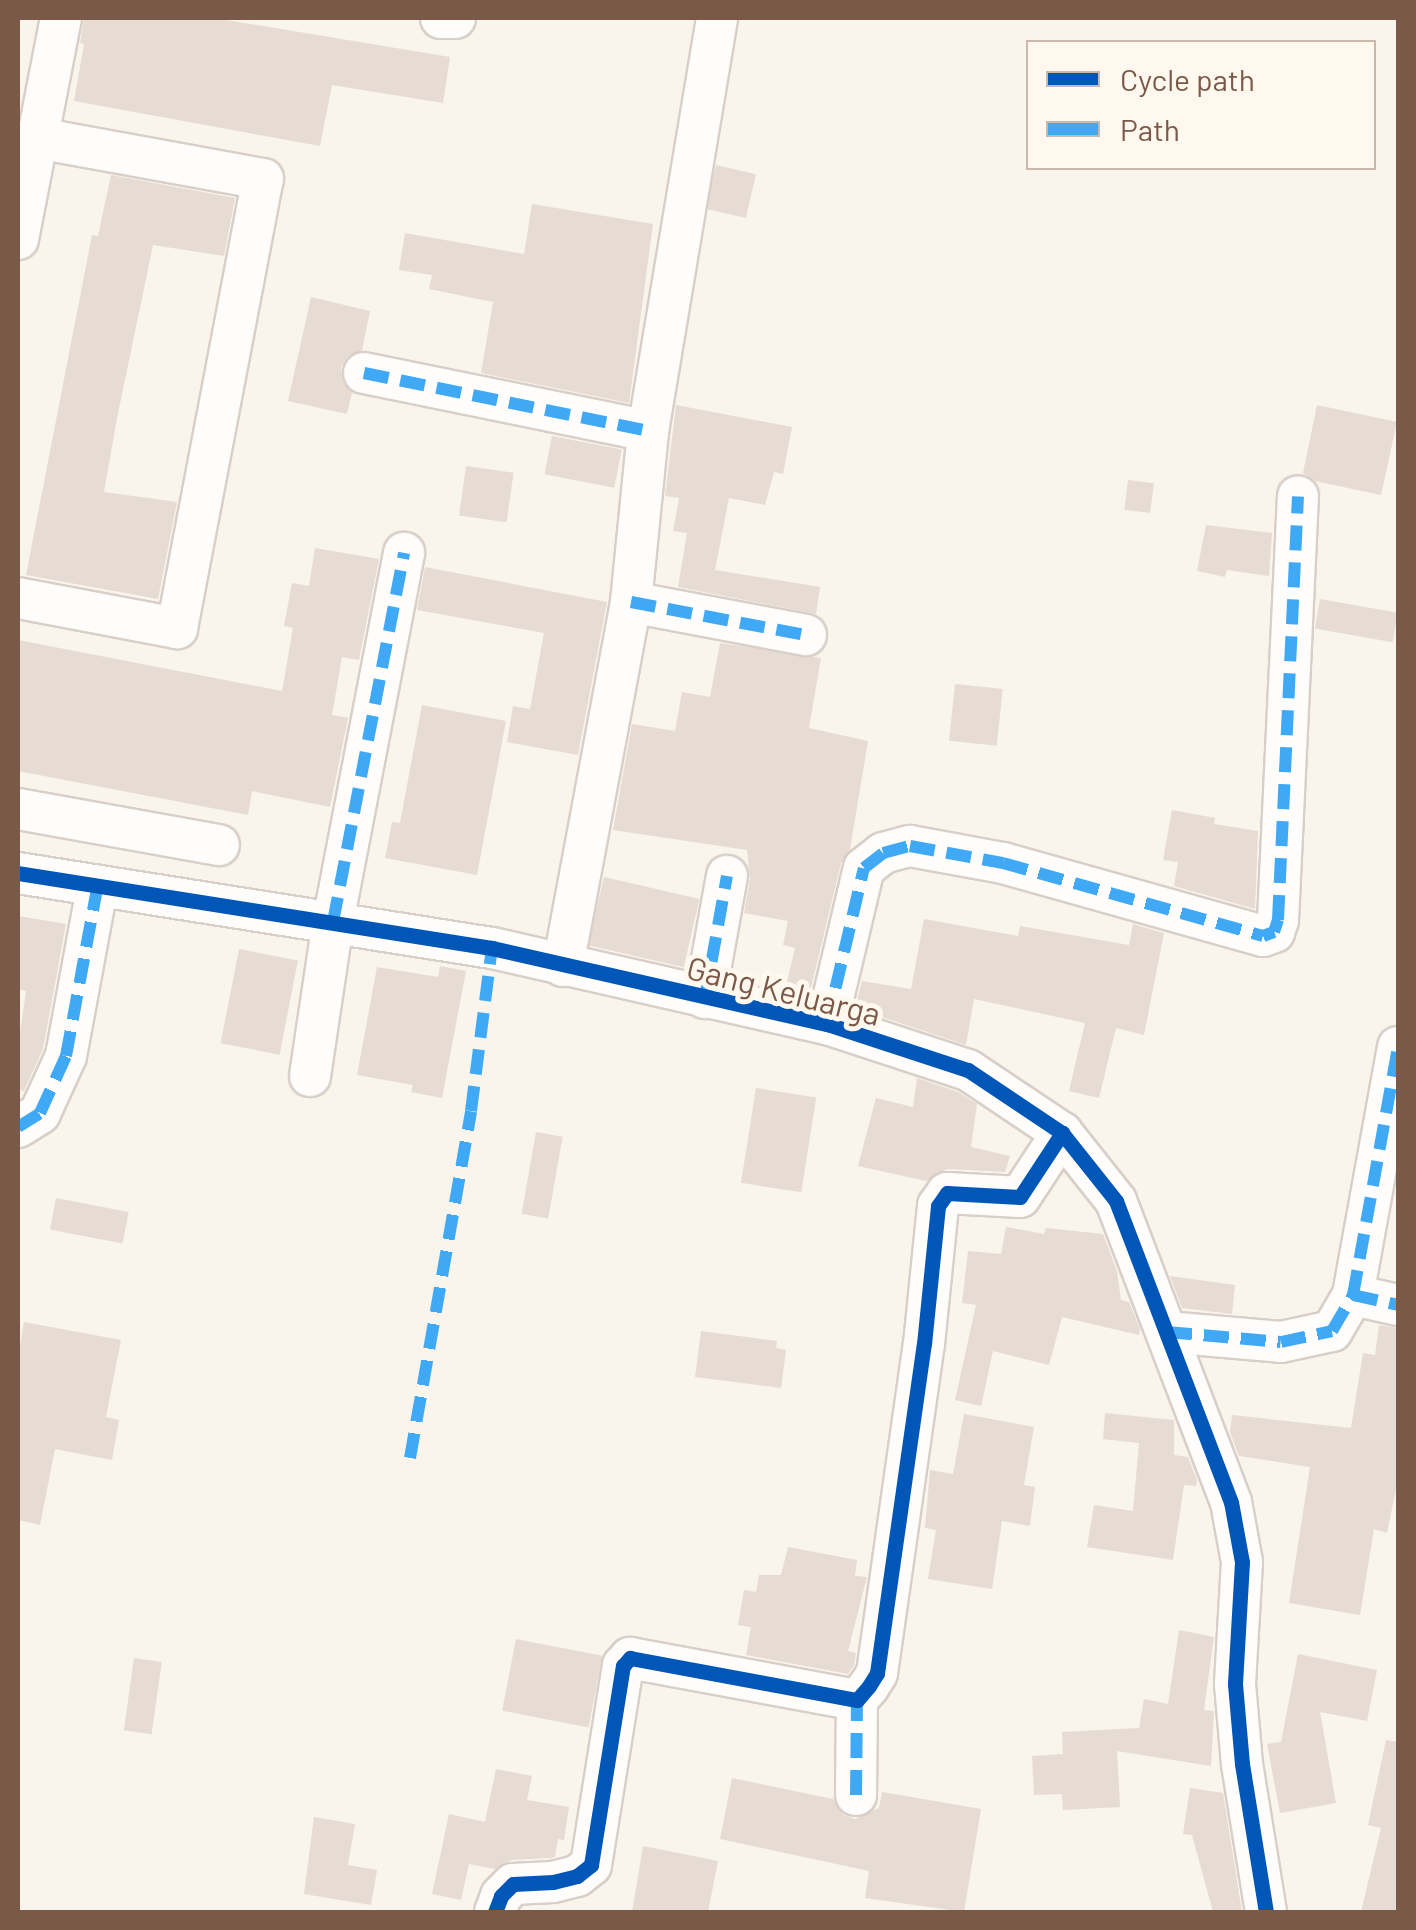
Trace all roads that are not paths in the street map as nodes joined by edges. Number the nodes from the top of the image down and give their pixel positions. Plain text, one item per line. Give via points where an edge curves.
1 (61, 18) edge
2 (442, 18) edge
3 (455, 18) edge
4 (717, 18) edge
5 (38, 138) junction
6 (18, 239) edge
7 (364, 373) dead end
8 (648, 431) junction
9 (1298, 496) dead end
10 (404, 552) dead end
11 (18, 598) edge
12 (631, 602) junction
13 (806, 635) dead end
14 (18, 809) edge
15 (219, 845) dead end
16 (18, 873) edge
17 (727, 876) dead end
18 (97, 888) junction
19 (333, 922) junction
20 (563, 966) junction
21 (705, 998) junction
22 (827, 1024) junction
23 (1398, 1047) edge
24 (310, 1076) dead end
25 (18, 1128) edge
26 (1071, 1144) junction
27 (1353, 1296) junction
28 (1398, 1304) edge
29 (1167, 1332) junction
30 (857, 1700) junction
31 (856, 1795) dead end
32 (495, 1912) edge
33 (1266, 1912) edge

1 - 5 street
2 - 3 street
4 - 8 street
5 - 6 street
5 - 11 street via 263,179 177,628
7 - 8 street
8 - 12 street
9 - 22 street via 1274,932 1262,936 1003,863 910,846 883,853 864,868
10 - 19 street
12 - 13 street
12 - 20 street
14 - 15 street
16 - 18 street, Gang Keluarga
17 - 21 street
18 - 19 street, Gang Keluarga
18 - 25 street via 66,1056 40,1113
19 - 20 street, Gang Keluarga
19 - 24 street
20 - 21 street, Gang Keluarga
21 - 22 street, Gang Keluarga
22 - 26 street, Gang Keluarga via 968,1070
23 - 27 street
26 - 29 street, Gang Keluarga via 1116,1201
26 - 30 street via 1020,1197 946,1193 938,1206 877,1674
27 - 28 street
27 - 29 street via 1332,1332 1312,1338 1281,1342
29 - 33 street, Gang Keluarga via 1239,1534 1235,1684
30 - 31 street
30 - 32 street via 630,1658 590,1865 554,1882 513,1884

